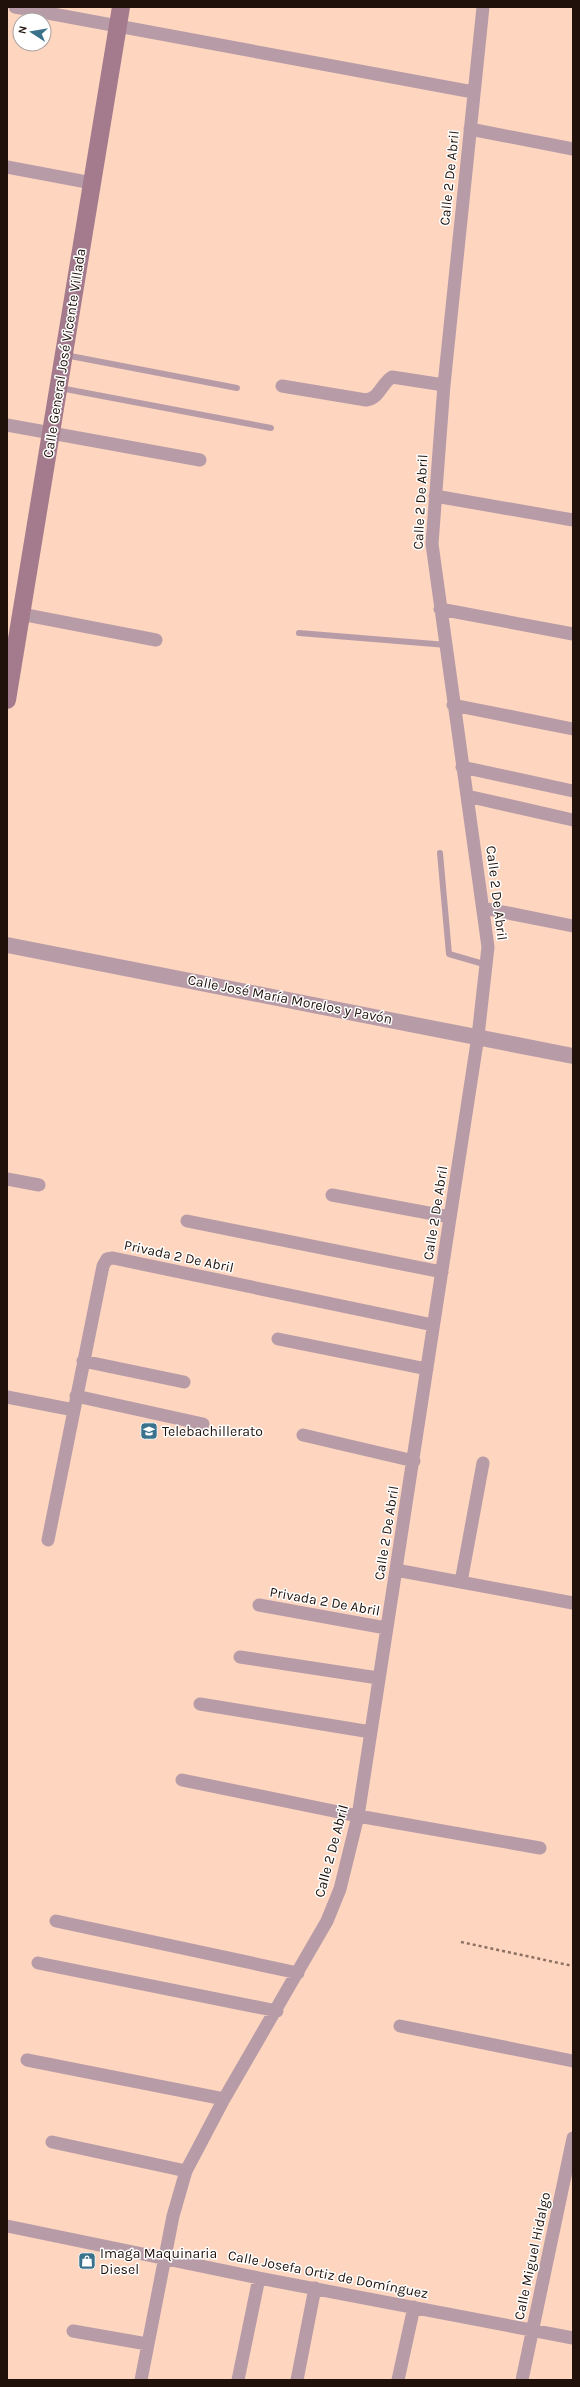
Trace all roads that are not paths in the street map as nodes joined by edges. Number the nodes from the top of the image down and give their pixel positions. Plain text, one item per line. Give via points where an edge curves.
1 (14, 7) edge
2 (121, 7) edge
3 (483, 7) edge
4 (118, 26) junction
5 (473, 92) junction
6 (470, 129) junction
7 (573, 149) edge
8 (7, 167) edge
9 (92, 183) junction
10 (63, 354) junction
11 (444, 385) junction
12 (282, 386) dead end
13 (58, 388) junction
14 (237, 388) dead end
15 (7, 425) edge
16 (271, 428) dead end
17 (51, 433) junction
18 (200, 460) dead end
19 (435, 496) junction
20 (573, 520) edge
21 (440, 609) junction
22 (21, 614) junction
23 (299, 633) dead end
24 (573, 634) edge
25 (156, 640) dead end
26 (447, 646) junction
27 (7, 700) edge
28 (453, 705) junction
29 (573, 729) edge
30 (462, 767) junction
31 (573, 791) edge
32 (467, 796) junction
33 (573, 820) edge
34 (440, 853) dead end
35 (483, 908) junction
36 (573, 926) edge
37 (7, 944) edge
38 (487, 965) junction
39 (478, 1036) junction
40 (573, 1056) edge
41 (7, 1179) edge
42 (39, 1185) dead end
43 (332, 1195) dead end
44 (450, 1218) junction
45 (187, 1221) dead end
46 (442, 1272) junction
47 (433, 1325) junction
48 (278, 1339) dead end
49 (84, 1361) junction
50 (427, 1369) junction
51 (184, 1382) dead end
52 (76, 1396) junction
53 (7, 1397) edge
54 (74, 1410) junction
55 (203, 1424) dead end
56 (302, 1435) dead end
57 (414, 1461) junction
58 (483, 1463) dead end
59 (48, 1540) dead end
60 (396, 1570) junction
61 (461, 1582) junction
62 (573, 1603) edge
63 (259, 1605) dead end
64 (386, 1628) junction
65 (240, 1657) dead end
66 (378, 1678) junction
67 (200, 1704) dead end
68 (371, 1732) junction
69 (182, 1780) dead end
70 (358, 1816) junction
71 (540, 1848) dead end
72 (56, 1921) dead end
73 (38, 1963) dead end
74 (298, 1973) junction
75 (277, 2011) junction
76 (400, 2026) dead end
77 (27, 2060) dead end
78 (573, 2061) edge
79 (224, 2099) junction
80 (573, 2138) edge
81 (52, 2142) dead end
82 (186, 2171) junction
83 (7, 2226) edge
84 (164, 2259) junction
85 (259, 2278) junction
86 (315, 2288) junction
87 (414, 2307) junction
88 (532, 2330) junction
89 (73, 2331) dead end
90 (573, 2338) edge
91 (147, 2344) junction
92 (141, 2380) edge
93 (238, 2380) edge
94 (297, 2380) edge
95 (398, 2380) edge
96 (522, 2380) edge

1 - 4 street
2 - 4 main road, Calle General José Vicente Villada
3 - 5 street, Calle 2 De Abril
4 - 5 street
4 - 9 main road, Calle General José Vicente Villada
5 - 6 street, Calle 2 De Abril
6 - 7 street
6 - 11 street, Calle 2 De Abril
8 - 9 street
9 - 10 main road, Calle General José Vicente Villada
10 - 13 main road, Calle General José Vicente Villada
10 - 14 lane
11 - 12 street via 392,377 387,380 376,397 366,400
11 - 19 street, Calle 2 De Abril
13 - 16 lane
13 - 17 main road, Calle General José Vicente Villada
15 - 17 street
17 - 18 street
17 - 22 main road, Calle General José Vicente Villada
19 - 20 street
19 - 21 street, Calle 2 De Abril via 432,544
21 - 24 street
21 - 26 street, Calle 2 De Abril
22 - 25 street
22 - 27 main road, Calle General José Vicente Villada
23 - 26 lane
26 - 28 street, Calle 2 De Abril
28 - 29 street
28 - 30 street, Calle 2 De Abril
30 - 31 street
30 - 32 street, Calle 2 De Abril
32 - 33 street
32 - 35 street, Calle 2 De Abril
34 - 38 lane via 449,954
35 - 36 street
35 - 38 street, Calle 2 De Abril
37 - 39 street, Calle José María Morelos y Pavón
38 - 39 street, Calle 2 De Abril
39 - 40 street, Calle José María Morelos y Pavón
39 - 44 street, Calle 2 De Abril
41 - 42 street
43 - 44 street
44 - 46 street, Calle 2 De Abril
45 - 46 street
46 - 47 street, Calle 2 De Abril
47 - 49 street, Privada 2 De Abril via 110,1258 103,1266
47 - 50 street, Calle 2 De Abril
48 - 50 street
49 - 51 street
49 - 52 street, Privada 2 De Abril
50 - 57 street, Calle 2 De Abril
52 - 54 street, Privada 2 De Abril
52 - 55 street
53 - 54 street
54 - 59 street, Privada 2 De Abril
56 - 57 street
57 - 60 street, Calle 2 De Abril
58 - 61 street
60 - 61 street
60 - 64 street, Calle 2 De Abril
61 - 62 street
63 - 64 street, Privada 2 De Abril
64 - 66 street, Calle 2 De Abril
65 - 66 street
66 - 68 street, Calle 2 De Abril
67 - 68 street
68 - 70 street, Calle 2 De Abril
69 - 70 street
70 - 71 street
70 - 74 street, Calle 2 De Abril via 340,1889 327,1921
72 - 74 street
73 - 75 street
74 - 75 street, Calle 2 De Abril
75 - 79 street, Calle 2 De Abril
76 - 78 street
77 - 79 street
79 - 82 street, Calle 2 De Abril
80 - 88 street, Calle Miguel Hidalgo
81 - 82 street
82 - 84 street, Calle 2 De Abril
83 - 84 street, Calle Josefa Ortiz de Domínguez
84 - 85 street, Calle Josefa Ortiz de Domínguez
84 - 91 street, Calle 2 De Abril
85 - 86 street, Calle Josefa Ortiz de Domínguez
85 - 93 street
86 - 87 street, Calle Josefa Ortiz de Domínguez
86 - 94 street
87 - 88 street, Calle Josefa Ortiz de Domínguez
87 - 95 street
88 - 90 street, Calle Josefa Ortiz de Domínguez
88 - 96 street, Calle Miguel Hidalgo
89 - 91 street
91 - 92 street, Calle 2 De Abril

